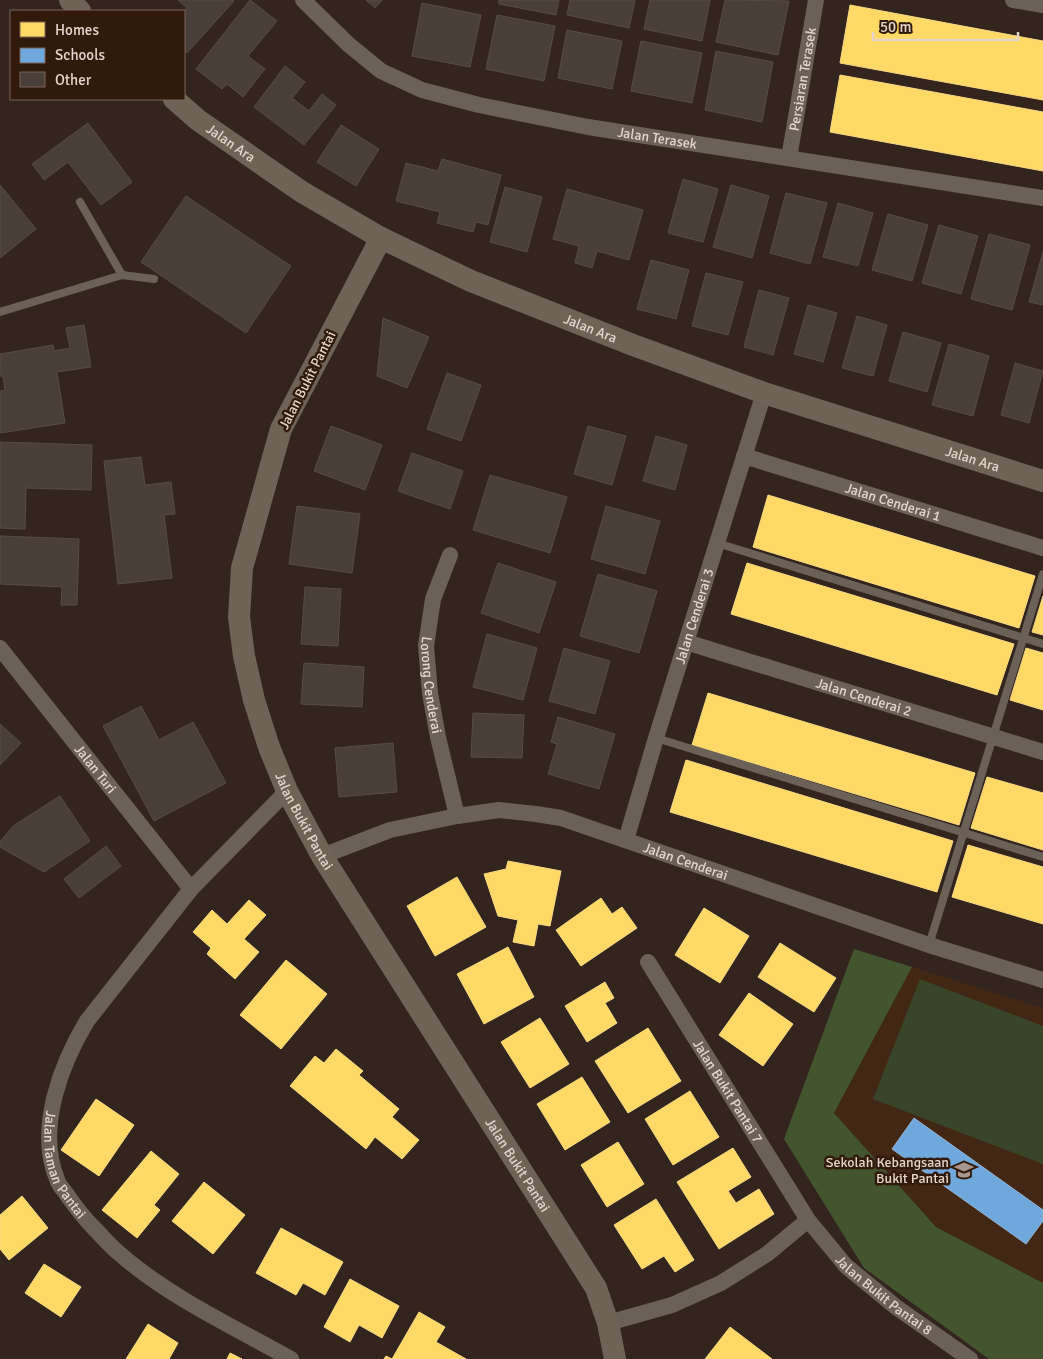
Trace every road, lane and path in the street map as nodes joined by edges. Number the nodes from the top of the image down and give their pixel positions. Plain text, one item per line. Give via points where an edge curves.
1 (70, 0) edge
2 (303, 0) edge
3 (816, 0) edge
4 (1013, 0) edge
5 (1043, 5) edge
6 (79, 10) edge
7 (175, 100) edge
8 (789, 158) junction
9 (1043, 198) edge
10 (80, 202) dead end
11 (380, 238) junction
12 (122, 274) junction
13 (154, 279) dead end
14 (0, 312) edge
15 (764, 393) junction
16 (744, 456) junction
17 (1043, 481) edge
18 (717, 543) junction
19 (1043, 548) edge
20 (450, 555) dead end
21 (1043, 574) edge
22 (1024, 638) junction
23 (686, 642) junction
24 (1043, 644) edge
25 (0, 648) edge
26 (994, 737) junction
27 (656, 738) junction
28 (1043, 752) edge
29 (287, 791) junction
30 (457, 816) junction
31 (964, 833) junction
32 (626, 840) junction
33 (322, 856) junction
34 (1043, 857) edge
35 (191, 889) junction
36 (929, 946) junction
37 (648, 962) dead end
38 (1043, 980) edge
39 (808, 1220) junction
40 (608, 1323) junction
41 (291, 1359) edge
42 (615, 1359) edge
43 (970, 1359) edge

1 - 6 street
2 - 8 street, Jalan Terasek via 381,71 422,90 478,105 588,126
3 - 8 street, Persiaran Terasek
4 - 5 street
7 - 11 street, Jalan Ara via 198,120 302,192
8 - 9 street, Jalan Terasek
10 - 12 lane
11 - 15 street, Jalan Ara via 471,280
11 - 29 street, Jalan Bukit Pantai via 281,429 242,568 239,617 244,656 254,700
12 - 13 lane
12 - 14 lane
15 - 16 street, Jalan Cenderai 3
15 - 17 street, Jalan Ara
16 - 18 street, Jalan Cenderai 3
16 - 19 street, Jalan Cenderai 1
18 - 22 lane
18 - 23 street, Jalan Cenderai 3
20 - 30 street, Lorong Cenderai via 433,599 426,646 436,728
21 - 22 lane
22 - 24 lane
22 - 26 lane
23 - 26 street, Jalan Cenderai 2
23 - 27 street, Jalan Cenderai 3
25 - 35 street, Jalan Turi
26 - 28 street, Jalan Cenderai 2
26 - 31 lane
27 - 31 lane
27 - 32 street, Jalan Cenderai 3
29 - 33 street, Jalan Bukit Pantai
29 - 35 street, Jalan Taman Pantai
30 - 32 street, Jalan Cenderai via 499,810 536,814 562,818
30 - 33 street, Jalan Cenderai via 390,830
31 - 34 lane
31 - 36 lane
32 - 36 street, Jalan Cenderai
33 - 40 street, Jalan Bukit Pantai via 596,1288
35 - 41 street, Jalan Taman Pantai via 76,1038 61,1072 52,1110 49,1139 52,1162 57,1180 79,1212 119,1254 166,1289
36 - 38 street, Jalan Cenderai
37 - 39 street, Jalan Bukit Pantai 7
39 - 40 street via 767,1254 721,1283 672,1304
39 - 43 street, Jalan Bukit Pantai 8 via 846,1266 896,1307
40 - 42 street, Jalan Bukit Pantai

